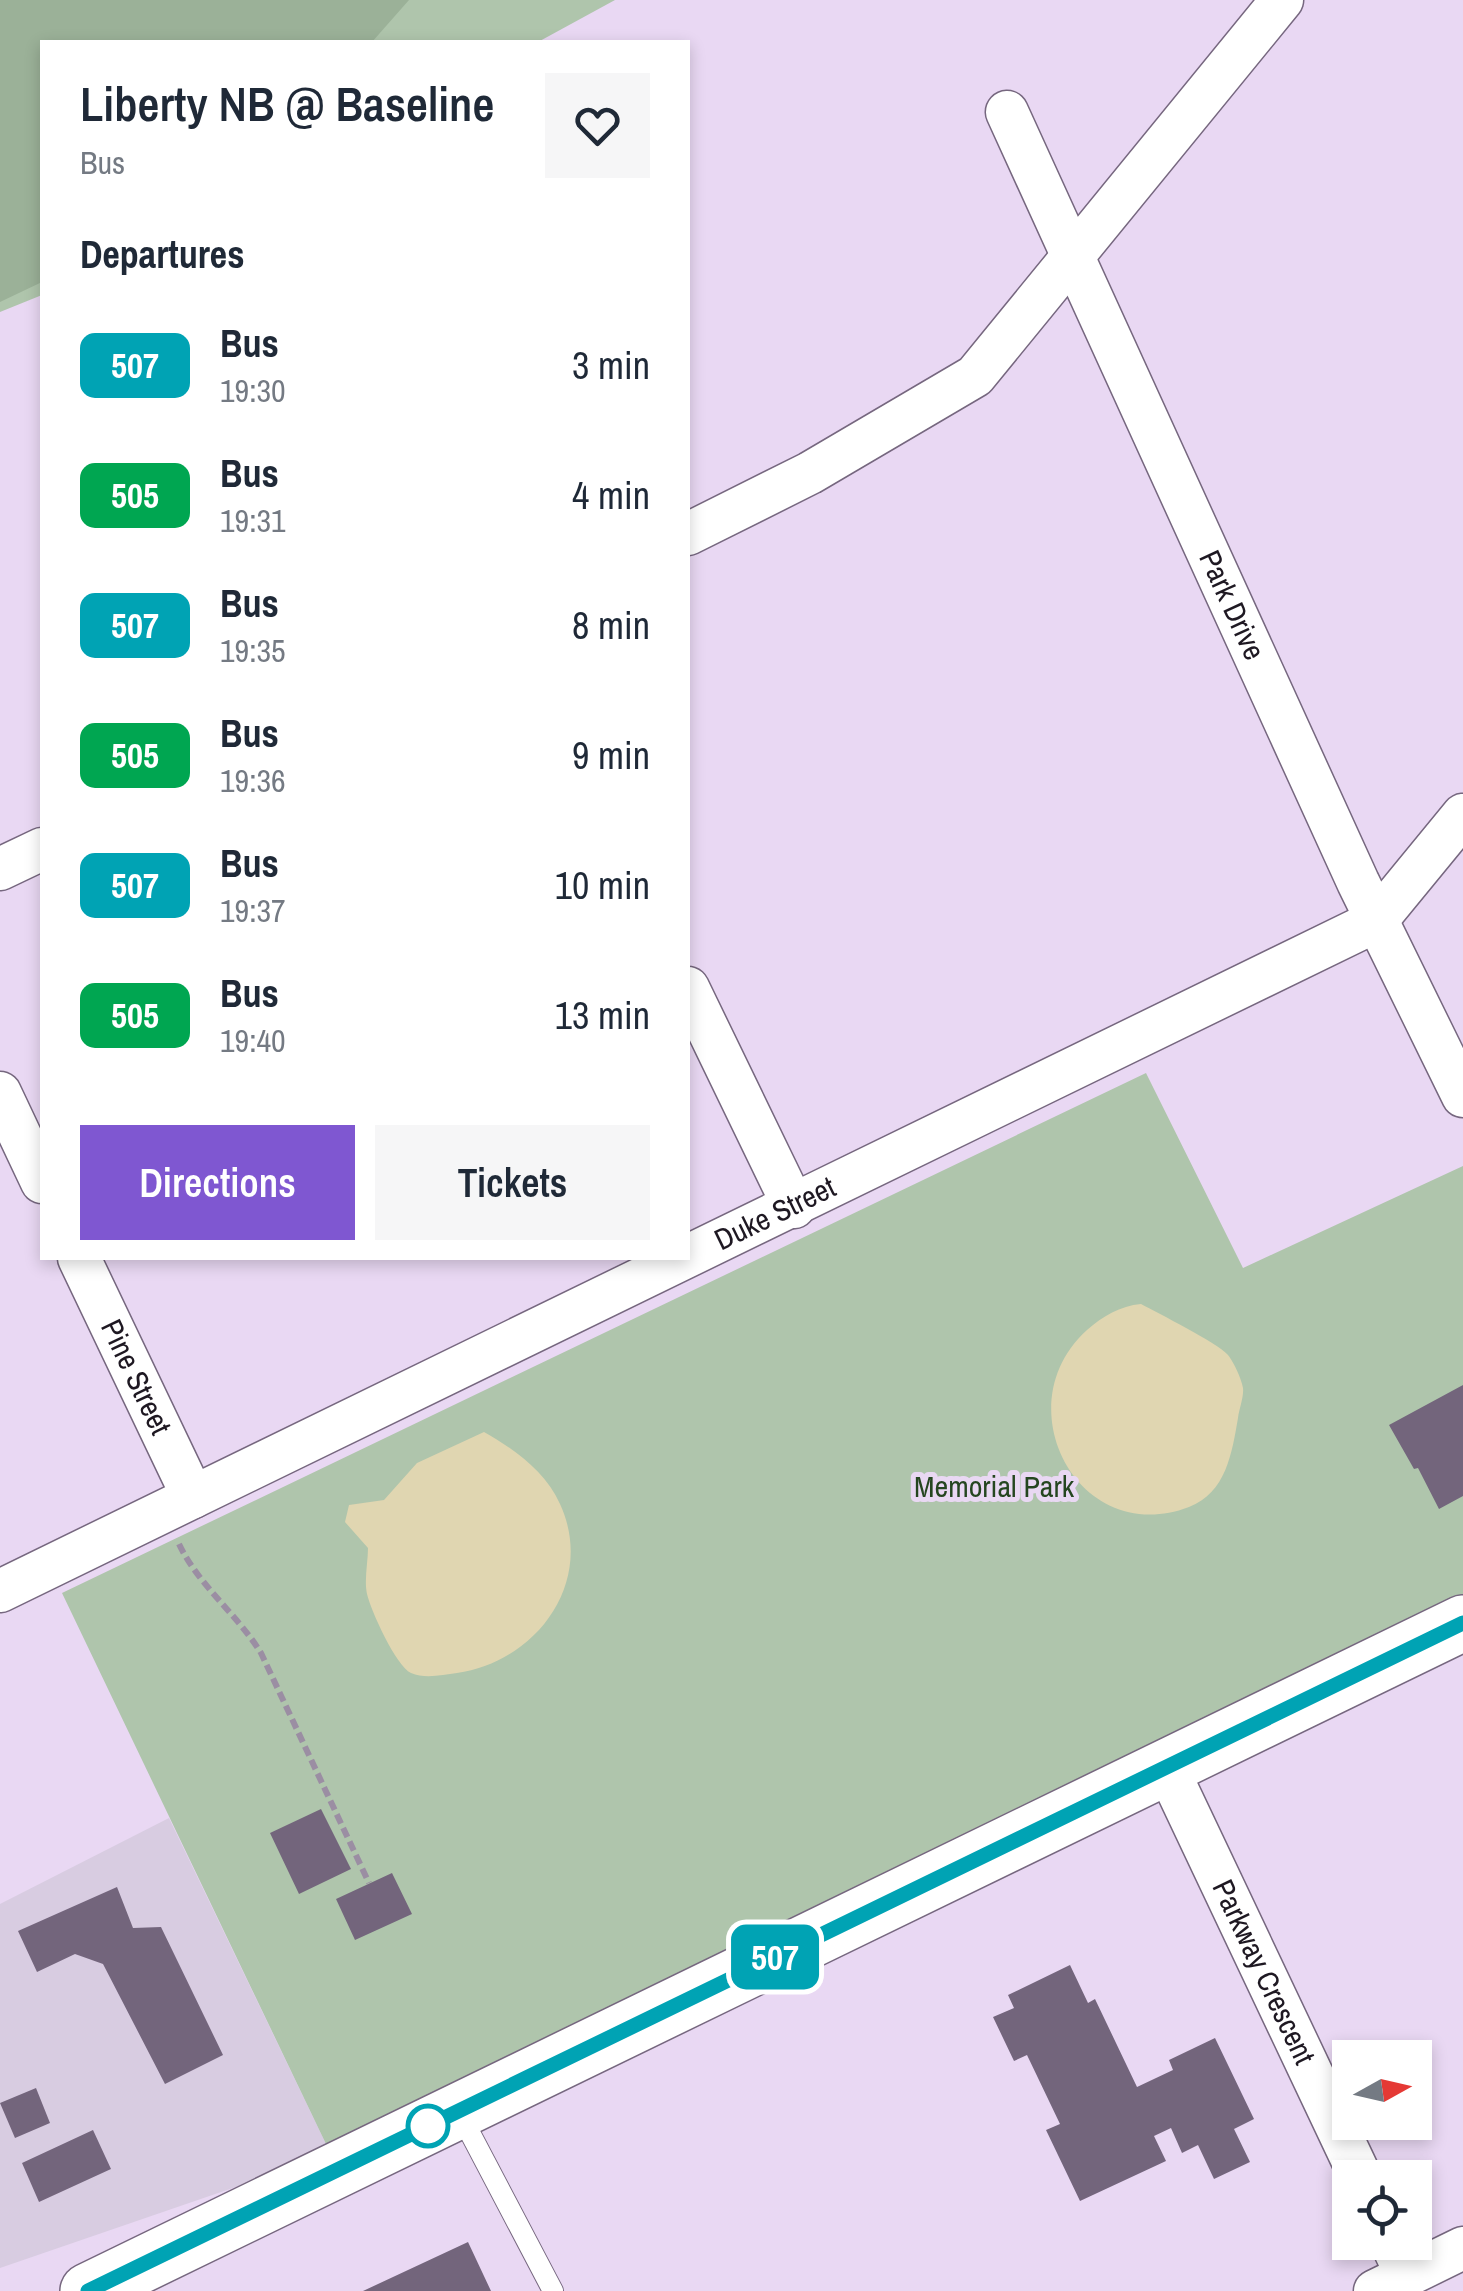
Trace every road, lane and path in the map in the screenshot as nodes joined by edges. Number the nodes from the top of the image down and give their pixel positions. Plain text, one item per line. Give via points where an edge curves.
1 (1282, 0) edge
2 (1007, 112) dead end
3 (1074, 257) junction
4 (690, 533) edge
5 (1463, 815) edge
6 (40, 850) edge
7 (0, 869) edge
8 (1376, 921) junction
9 (690, 992) edge
10 (0, 1093) edge
11 (1463, 1096) edge
12 (40, 1178) edge
13 (794, 1207) junction
14 (690, 1257) edge
15 (80, 1260) edge
16 (684, 1260) edge
17 (193, 1497) junction
18 (177, 1538) dead end
19 (0, 1591) edge
20 (1463, 1623) edge
21 (1166, 1766) junction
22 (370, 1883) dead end
23 (459, 2112) junction
24 (1352, 2160) edge
25 (1463, 2248) edge
26 (1391, 2270) edge
27 (88, 2291) edge
28 (553, 2291) edge

1 - 3 street
2 - 3 street, Park Drive
3 - 4 street via 975,376 810,473
3 - 8 street, Park Drive
5 - 8 street, Duke Street
6 - 7 street
8 - 11 street, Park Drive
8 - 13 street, Duke Street
9 - 13 street
10 - 12 street
13 - 14 street, Duke Street
15 - 17 street, Pine Street
16 - 17 street, Duke Street
17 - 19 street, Duke Street
18 - 22 path via 190,1567 261,1654
20 - 21 main road
21 - 23 main road
21 - 24 street, Parkway Crescent
23 - 27 main road
23 - 28 lane
25 - 26 street

